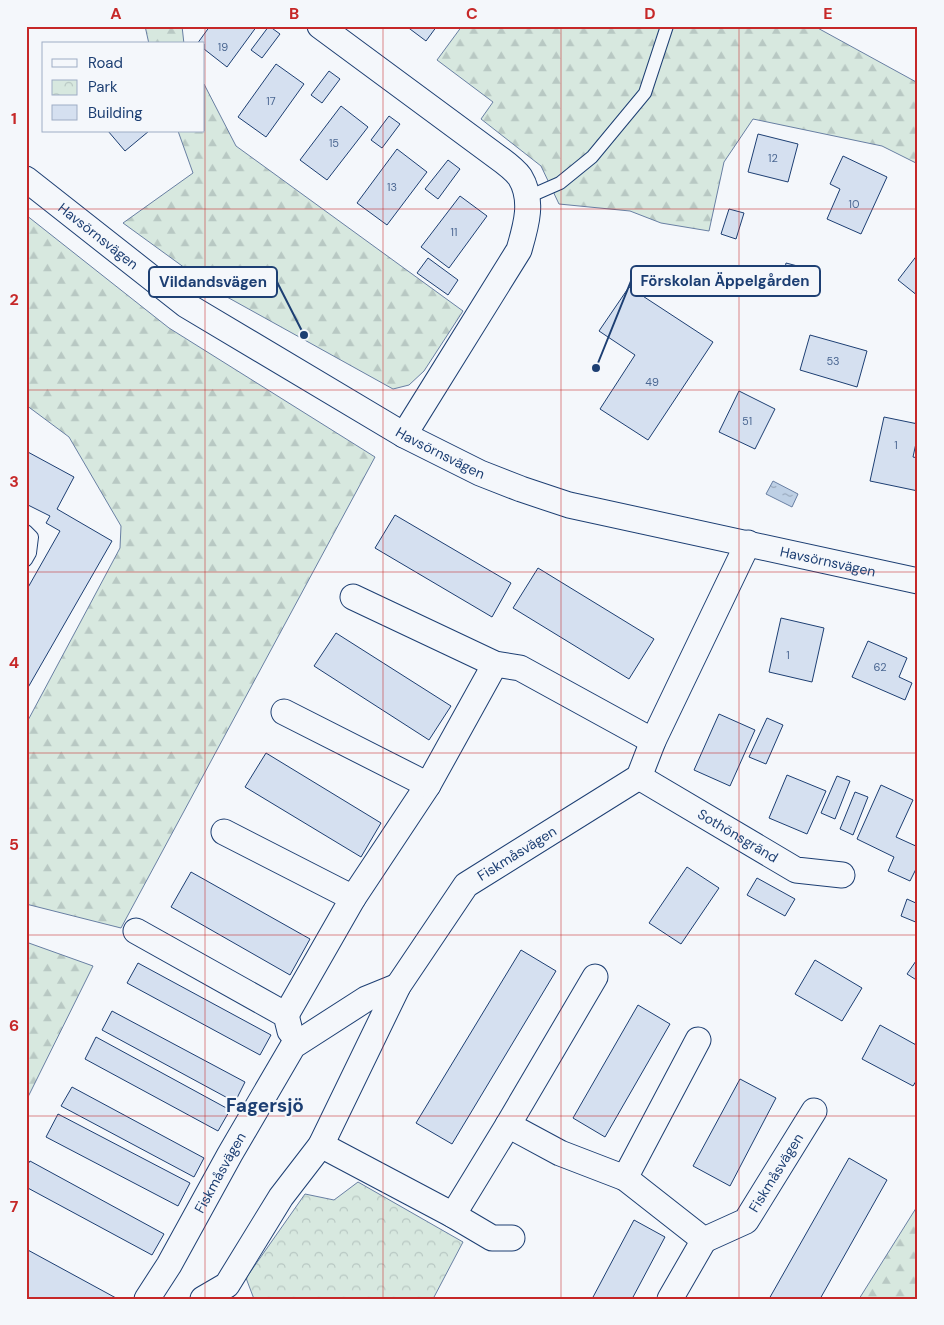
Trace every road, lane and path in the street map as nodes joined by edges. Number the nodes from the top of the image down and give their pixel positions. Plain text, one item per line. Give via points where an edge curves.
1 (320, 26) edge
2 (667, 26) edge
3 (26, 179) edge
4 (528, 197) junction
5 (404, 435) junction
6 (26, 532) edge
7 (748, 544) junction
8 (26, 560) edge
9 (918, 582) edge
10 (353, 597) dead end
11 (495, 664) junction
12 (284, 712) dead end
13 (653, 741) junction
14 (639, 777) junction
15 (428, 785) junction
16 (224, 832) dead end
17 (842, 875) dead end
18 (353, 898) junction
19 (136, 931) dead end
20 (595, 977) dead end
21 (398, 986) junction
22 (286, 1015) junction
23 (698, 1040) dead end
24 (293, 1046) junction
25 (814, 1110) dead end
26 (508, 1125) junction
27 (321, 1145) junction
28 (625, 1178) junction
29 (454, 1215) junction
30 (512, 1238) dead end
31 (704, 1240) junction
32 (230, 1292) edge
33 (147, 1299) edge
34 (203, 1299) edge
35 (670, 1299) edge

1 - 4 street via 496,156 520,176
2 - 4 lane via 645,93 592,157 560,183
3 - 5 street, Havsörnsvägen via 186,305
4 - 5 street via 519,250
5 - 7 street, Havsörnsvägen via 480,473 569,505
6 - 8 lane via 32,536
7 - 9 street, Havsörnsvägen
7 - 13 street
10 - 11 street
11 - 13 street via 520,668
11 - 15 street
12 - 15 street
13 - 14 street
14 - 17 street, Sothönsgränd via 796,870
14 - 21 street, Fiskmåsvägen via 466,885
15 - 18 street
16 - 18 street
18 - 22 street
19 - 22 street
20 - 26 street
21 - 24 street, Fiskmåsvägen via 366,999
21 - 27 street, Fiskmåsvägen
22 - 24 street
23 - 28 street
24 - 33 street, Fiskmåsvägen
25 - 31 street, Fiskmåsvägen via 746,1222
26 - 28 street via 560,1153
26 - 29 street
27 - 29 street
27 - 32 street, Fiskmåsvägen via 281,1197
28 - 31 street
29 - 30 street via 492,1238
31 - 35 street
32 - 34 street, Fiskmåsvägen

